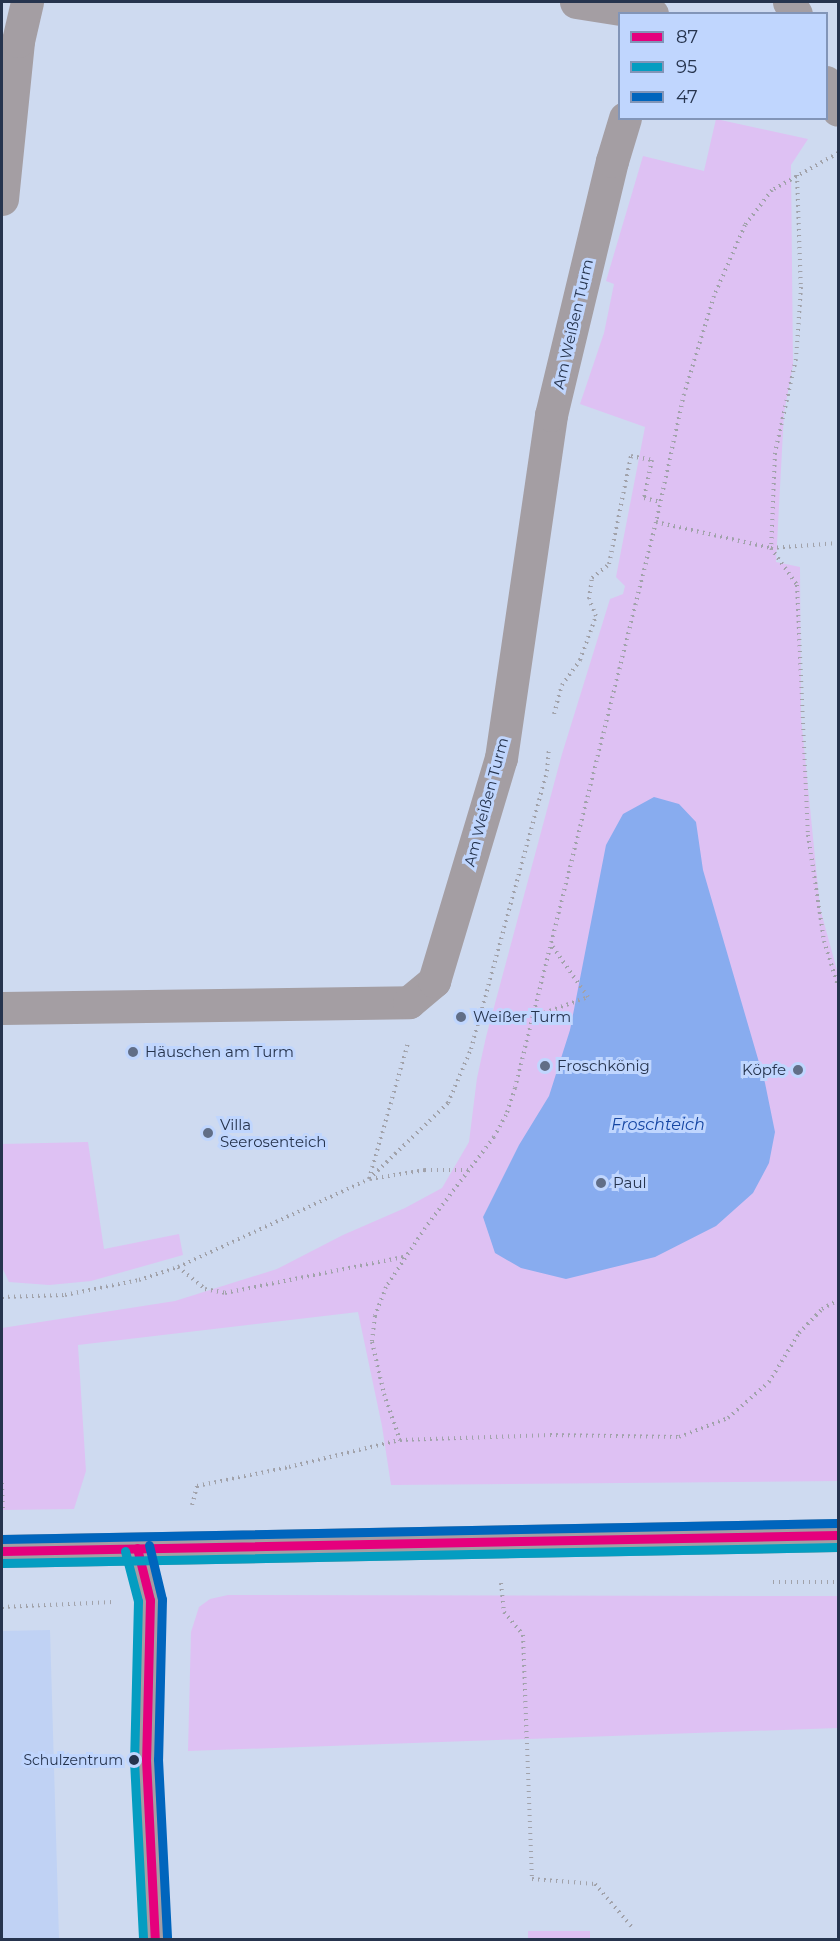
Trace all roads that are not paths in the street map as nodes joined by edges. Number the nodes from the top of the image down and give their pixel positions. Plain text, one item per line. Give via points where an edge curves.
1 (27, 2) edge
2 (576, 2) edge
3 (639, 12) edge
4 (828, 87) edge
5 (838, 110) edge
6 (624, 120) edge
7 (2, 199) edge
8 (2, 1008) edge
9 (838, 1535) edge
10 (137, 1548) junction
11 (2, 1551) edge
12 (155, 1940) edge

1 - 7 street via 18,41
2 - 3 street
4 - 5 street
6 - 8 street, Am Weißen Turm via 551,415 501,758 434,981 409,1002
9 - 10 street
10 - 11 street
10 - 12 lane via 150,1600 146,1759

